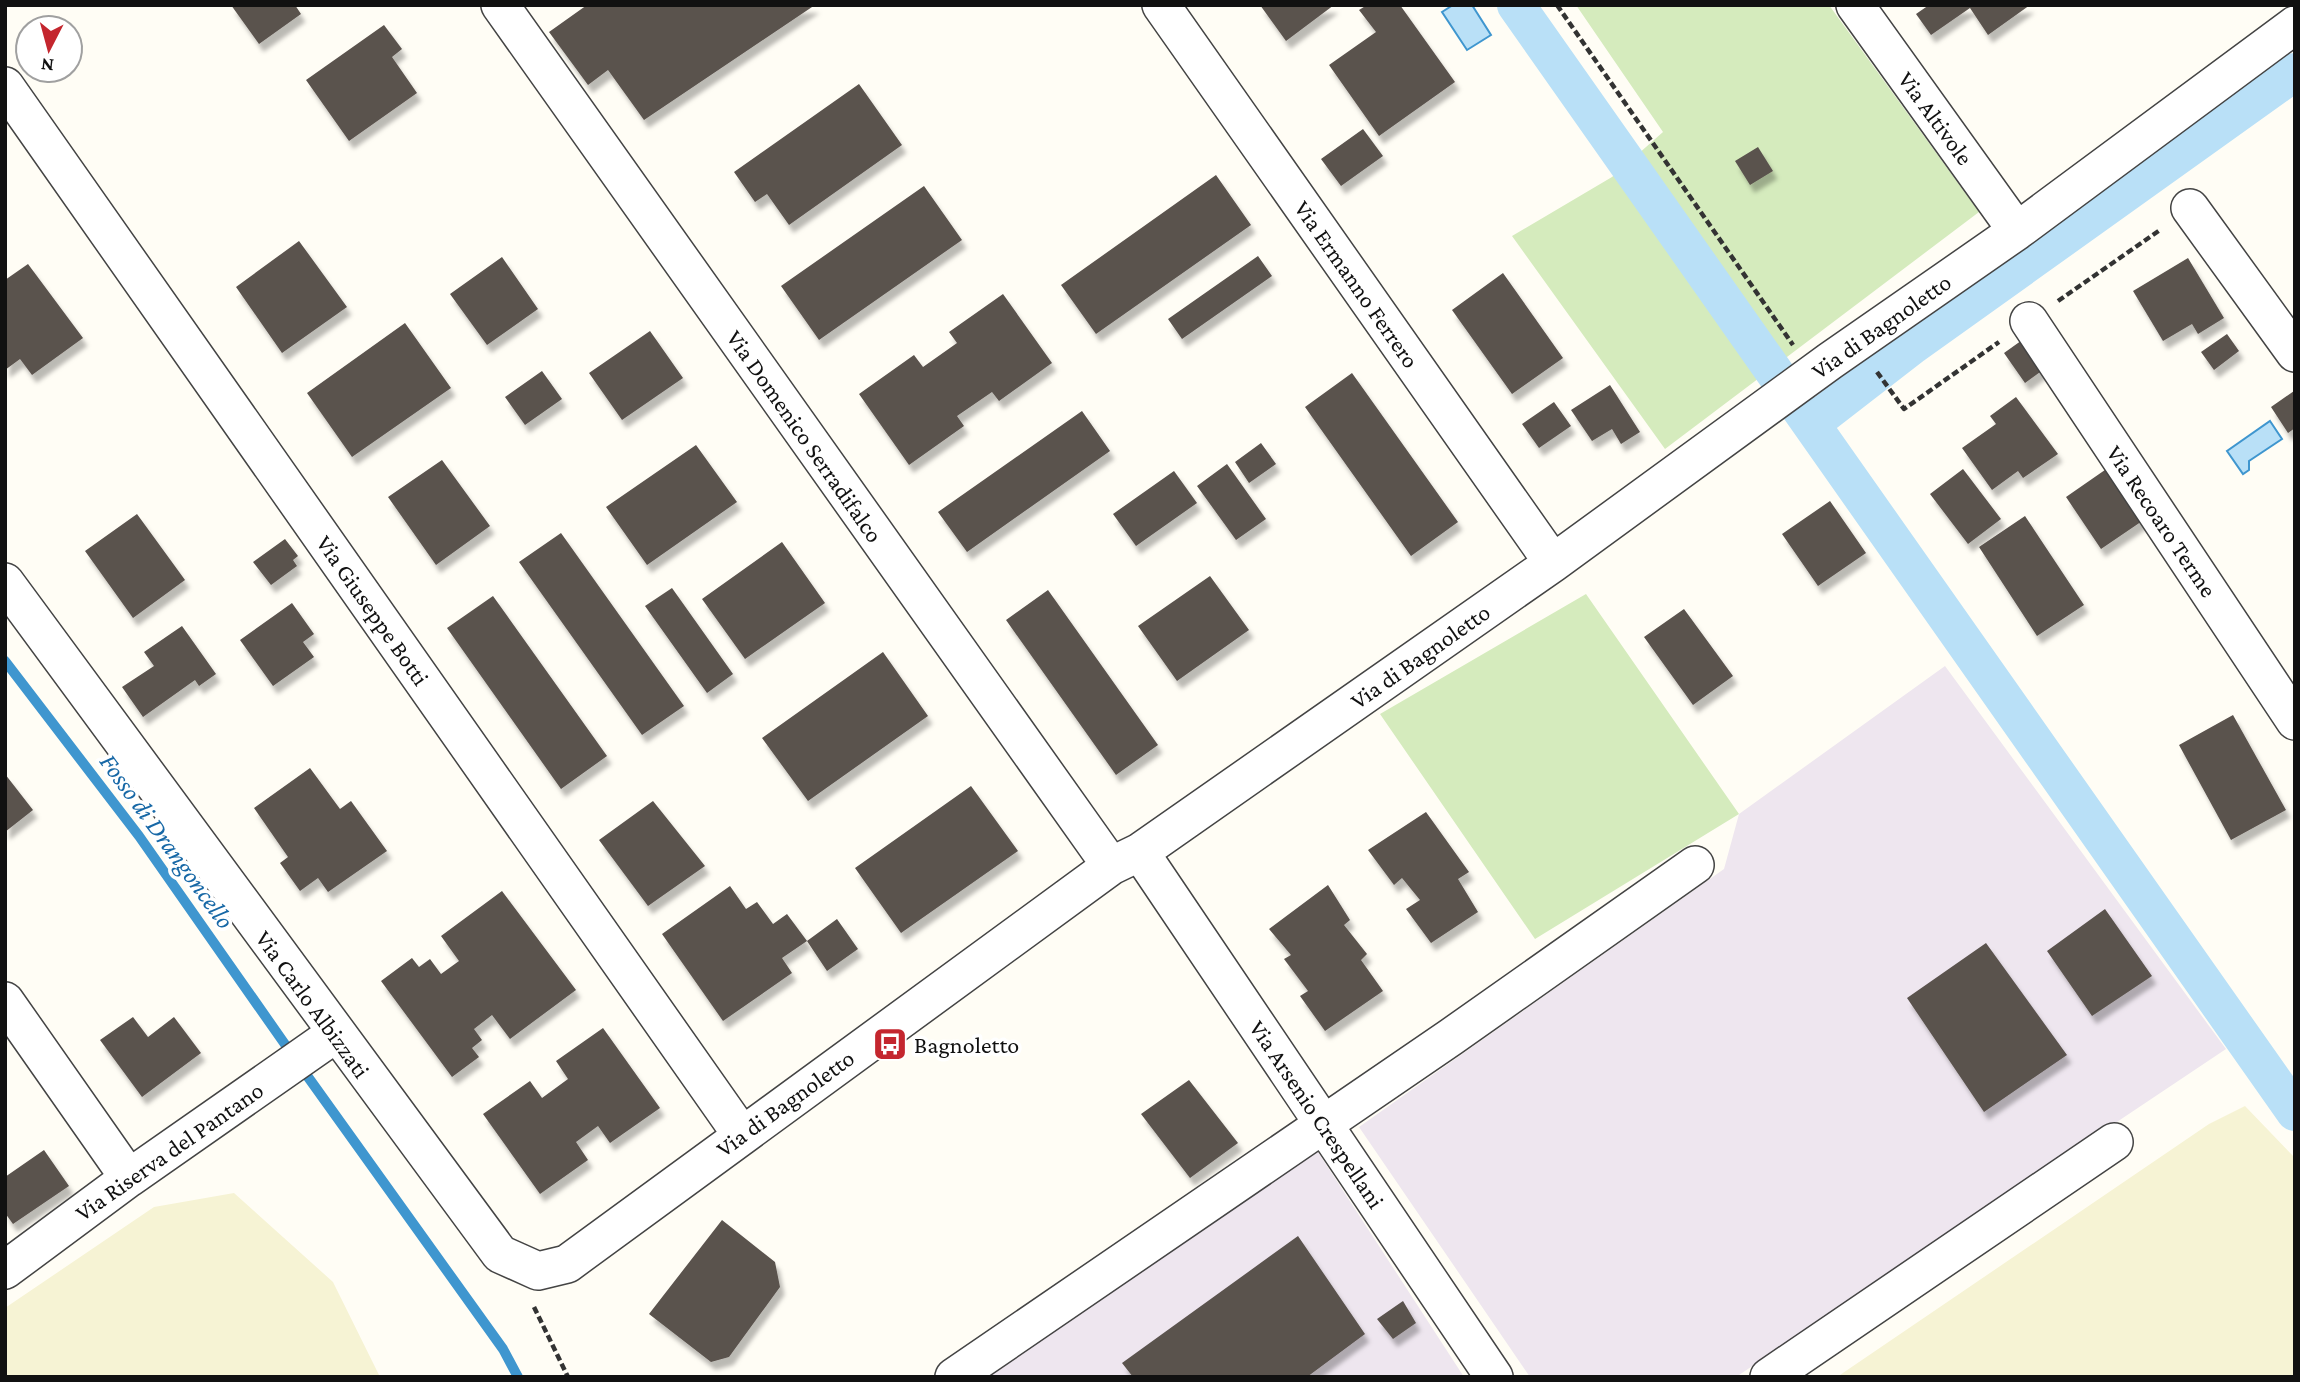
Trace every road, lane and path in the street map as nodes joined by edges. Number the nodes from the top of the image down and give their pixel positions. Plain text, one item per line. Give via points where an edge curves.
1 (500, 5) edge
2 (1160, 5) edge
3 (1557, 5) edge
4 (1855, 5) edge
5 (2295, 26) edge
6 (5, 86) edge
7 (2190, 208) dead end
8 (2017, 231) junction
9 (2029, 321) dead end
10 (1793, 346) dead end
11 (2295, 353) edge
12 (1869, 360) dead end
13 (1904, 409) dead end
14 (1553, 564) junction
15 (5, 582) edge
16 (2295, 721) edge
17 (1126, 859) junction
18 (1695, 865) dead end
19 (5, 1001) edge
20 (325, 1041) junction
21 (1323, 1123) junction
22 (741, 1134) junction
23 (2114, 1142) dead end
24 (129, 1178) junction
25 (5, 1270) edge
26 (538, 1271) junction
27 (568, 1377) edge
28 (954, 1377) edge
29 (1494, 1377) edge
30 (1769, 1377) edge

1 - 17 street, Via Domenico Serradifalco
2 - 14 street, Via Ermanno Ferrero
3 - 10 path
4 - 8 street, Via Altivole
5 - 8 street, Via di Bagnoletto
6 - 22 street, Via Giuseppe Botti
7 - 11 street
8 - 14 street, Via di Bagnoletto
9 - 16 street, Via Recoaro Terme
12 - 13 path
14 - 17 street, Via di Bagnoletto
15 - 20 street, Via Carlo Albizzati
17 - 21 street, Via Arsenio Crespellani
17 - 22 street, Via di Bagnoletto
18 - 21 street
19 - 24 street
20 - 24 street, Via Riserva del Pantano
20 - 26 street, Via Carlo Albizzati via 500,1254
21 - 28 street
21 - 29 street, Via Arsenio Crespellani
22 - 26 street, Via di Bagnoletto via 567,1265
23 - 30 street
24 - 25 street, Via Riserva del Pantano
26 - 27 path via 534,1307

